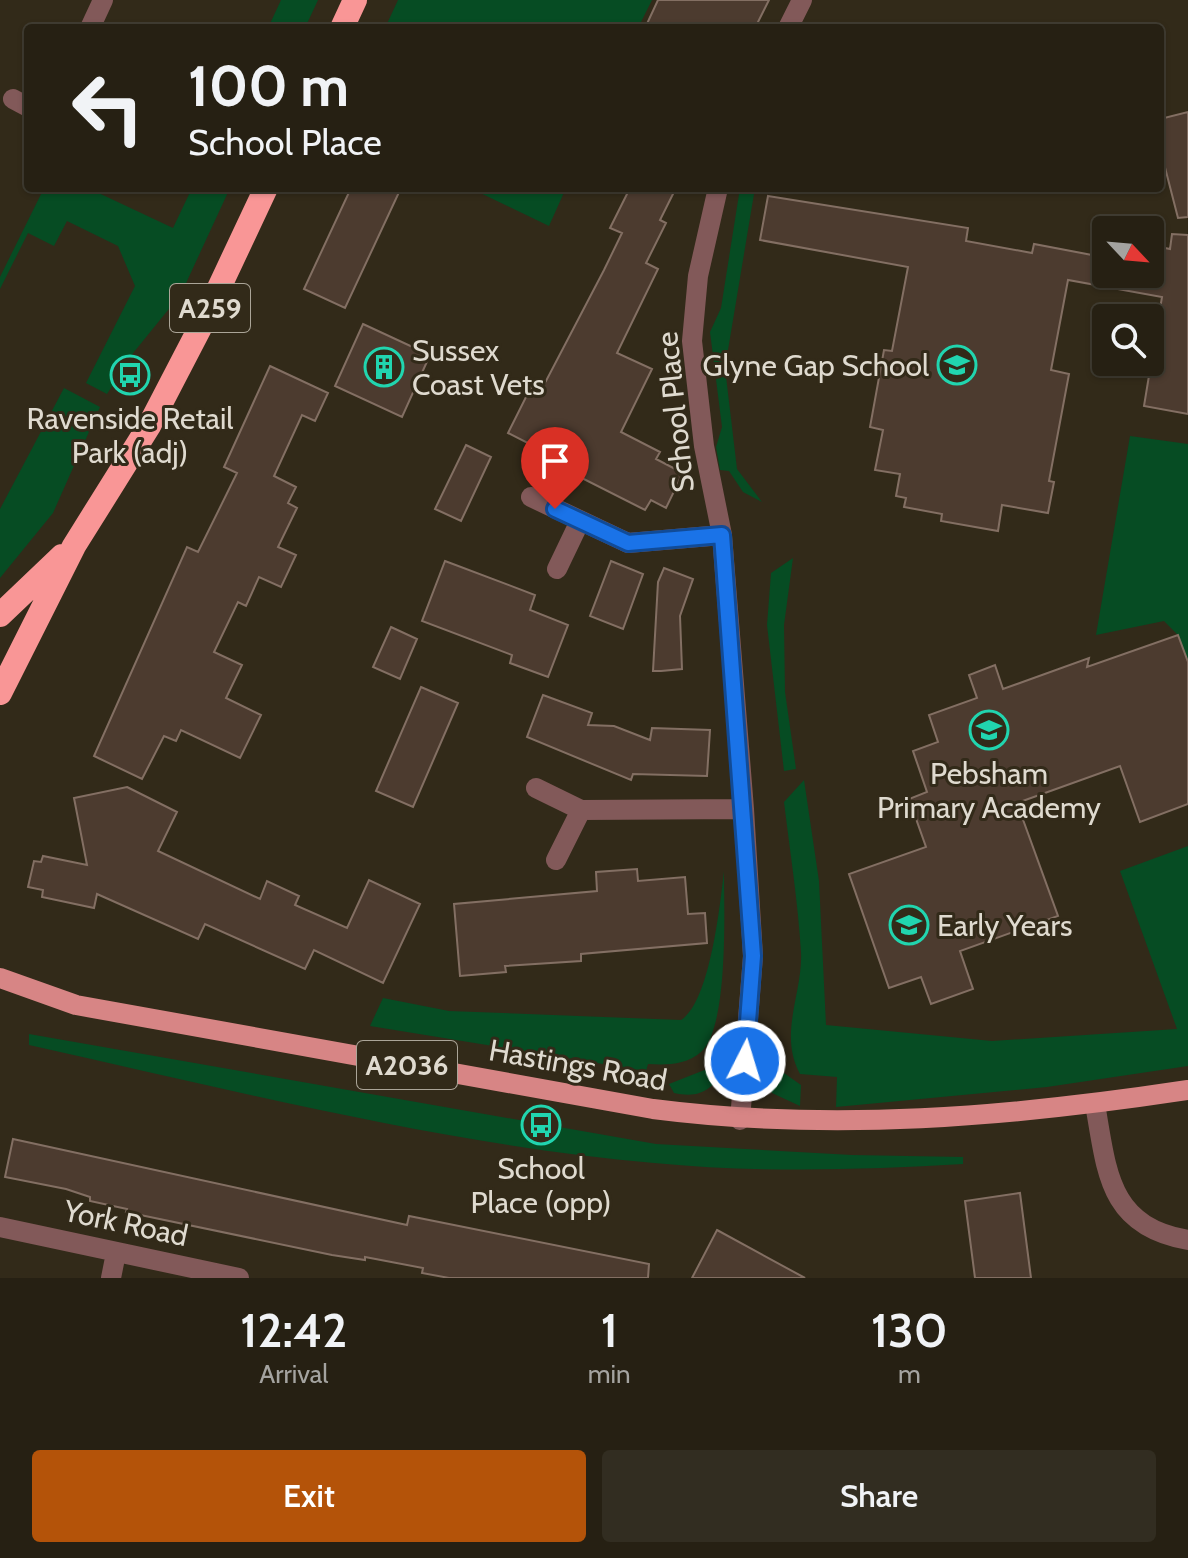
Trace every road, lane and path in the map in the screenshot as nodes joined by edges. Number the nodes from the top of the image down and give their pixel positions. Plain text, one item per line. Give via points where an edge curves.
1 (103, 0) edge
2 (355, 0) edge
3 (802, 0) edge
4 (92, 24) edge
5 (344, 24) edge
6 (790, 24) edge
7 (264, 192) edge
8 (717, 192) edge
9 (531, 497) dead end
10 (580, 521) junction
11 (722, 535) junction
12 (74, 546) junction
13 (557, 569) dead end
14 (0, 615) edge
15 (0, 693) edge
16 (536, 788) dead end
17 (744, 809) junction
18 (581, 810) junction
19 (556, 860) dead end
20 (0, 962) edge
21 (5, 981) edge
22 (1188, 1090) edge
23 (1095, 1104) junction
24 (740, 1120) junction
25 (0, 1227) edge
26 (1188, 1240) edge
27 (116, 1253) junction
28 (111, 1278) edge
29 (239, 1278) edge

1 - 4 street
2 - 5 highway
3 - 6 street
7 - 12 highway, A259 via 149,426
8 - 11 street, School Place via 698,276 692,341 704,446
9 - 10 street
10 - 11 street via 628,543
10 - 13 street
11 - 17 street, School Place
12 - 14 highway, A259
12 - 15 highway, A259
16 - 18 street
17 - 18 street
17 - 24 street, School Place via 753,956
18 - 19 street
20 - 21 main road, Hastings Road / A2036
21 - 24 main road, Hastings Road / A2036 via 76,1005 653,1109
22 - 23 main road, Hastings Road / A2036
23 - 24 main road, Hastings Road / A2036 via 915,1120
23 - 26 street via 1117,1198 1150,1230
25 - 27 street, York Road
27 - 28 street
27 - 29 street, York Road

